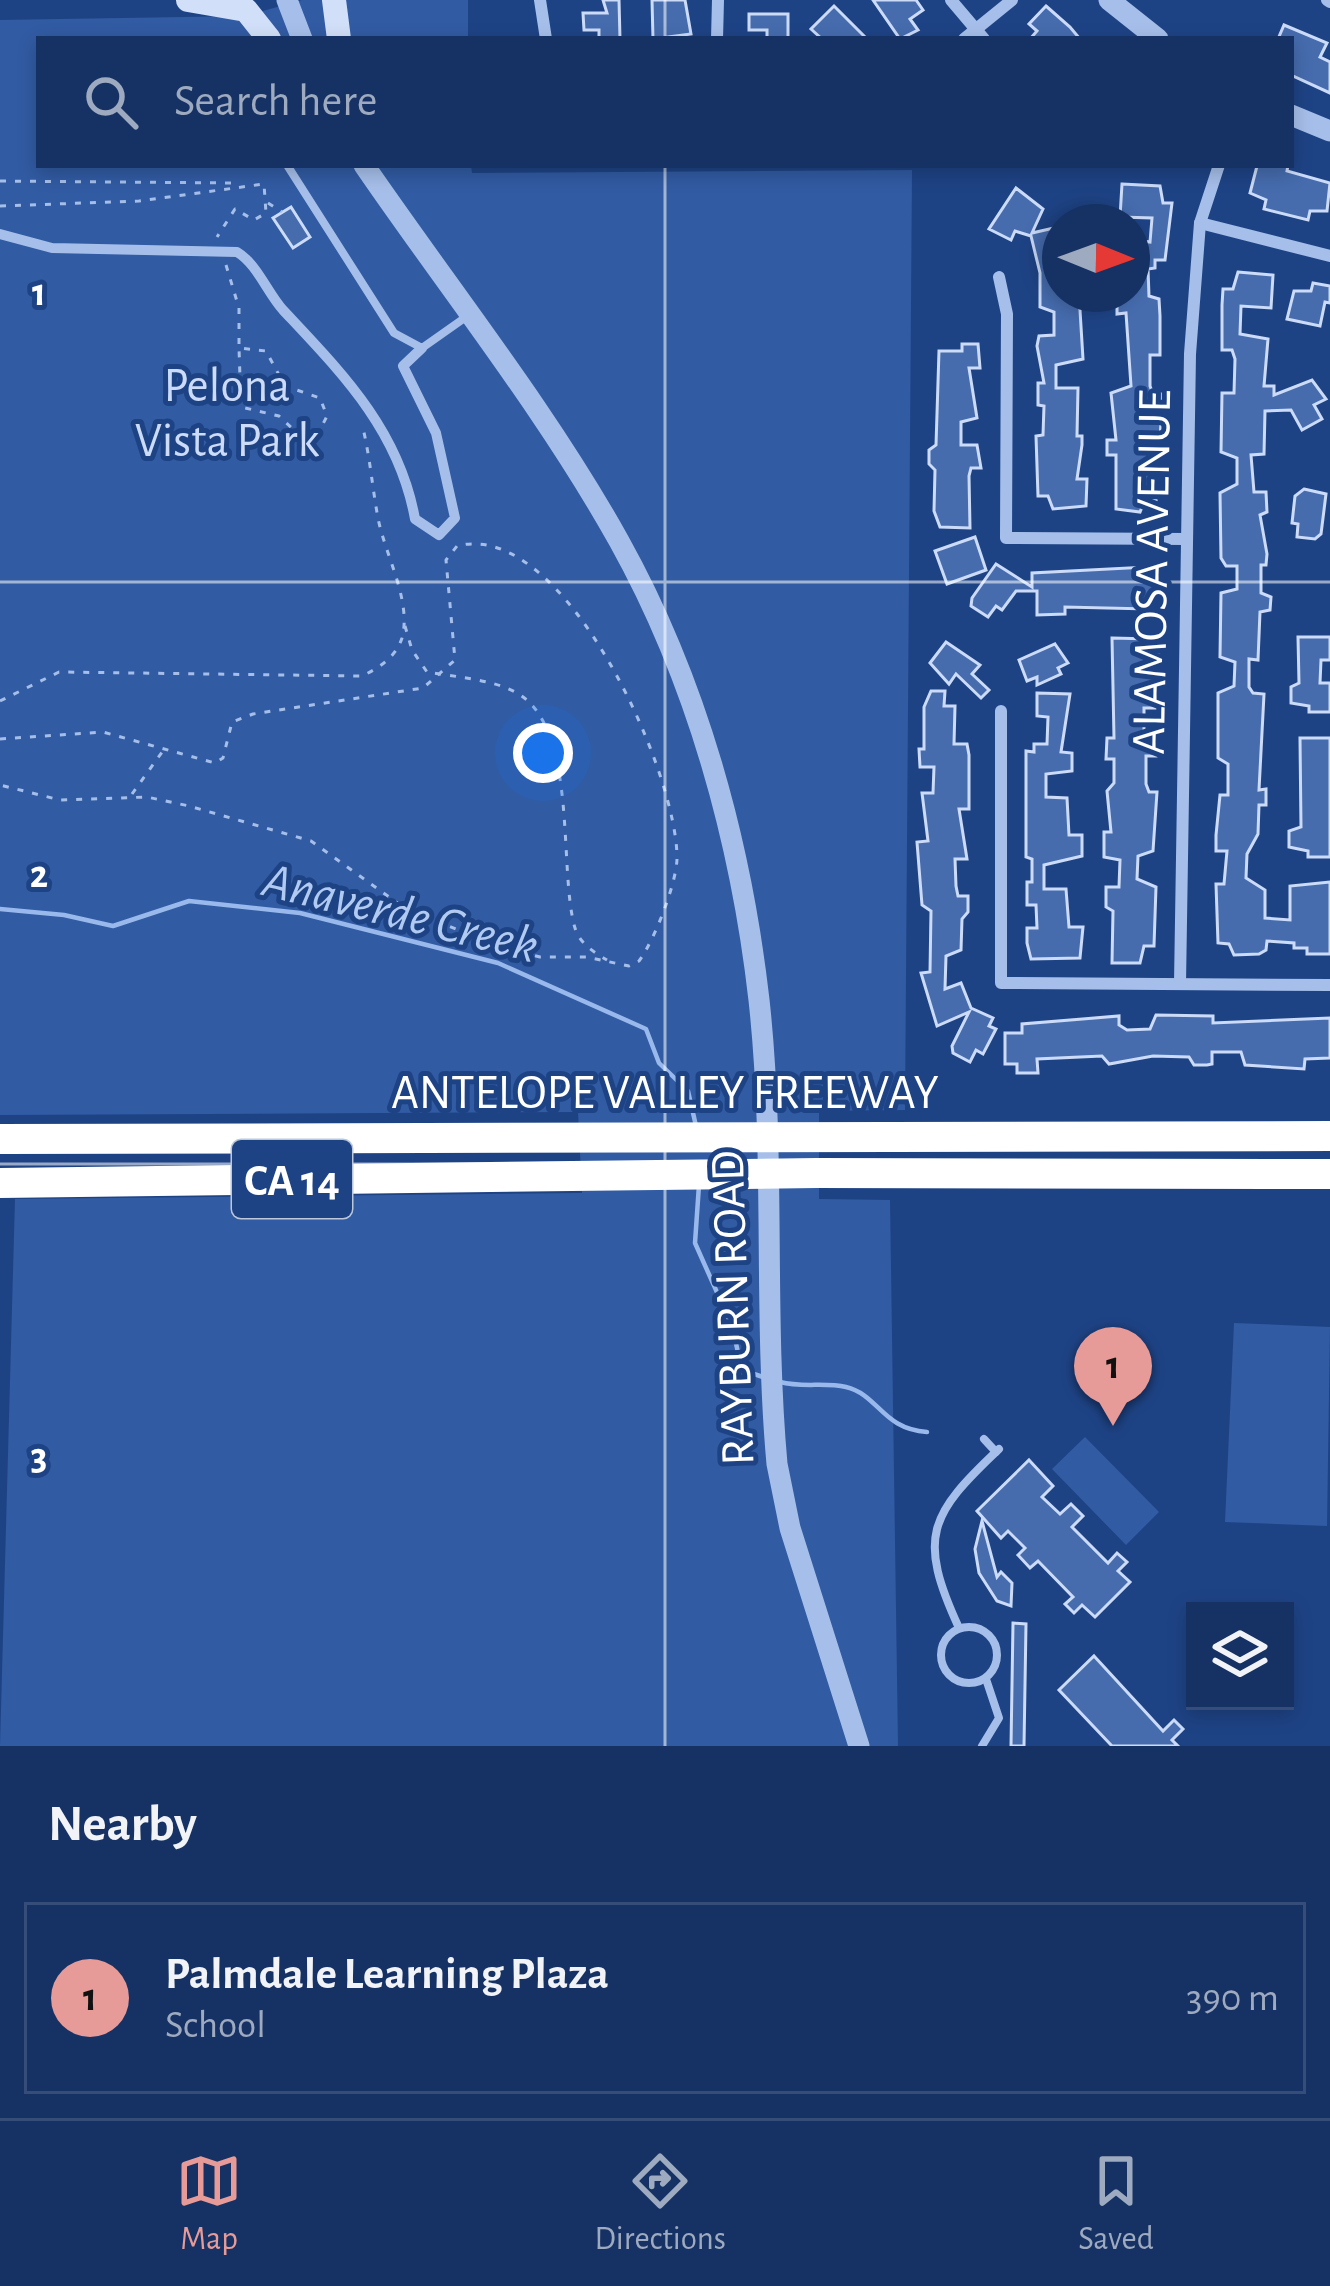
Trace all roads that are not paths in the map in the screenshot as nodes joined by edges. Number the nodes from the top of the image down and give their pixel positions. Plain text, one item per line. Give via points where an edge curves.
1 (188, 0) edge
2 (287, 0) edge
3 (334, 0) edge
4 (540, 0) edge
5 (718, 0) edge
6 (952, 0) edge
7 (1012, 0) edge
8 (1109, 0) edge
9 (267, 36) edge
10 (301, 36) edge
11 (339, 36) edge
12 (546, 36) edge
13 (718, 36) edge
14 (974, 36) edge
15 (976, 36) edge
16 (1154, 36) edge
17 (1294, 116) edge
18 (1330, 131) edge
19 (288, 168) edge
20 (366, 168) edge
21 (1218, 168) edge
22 (1200, 223) junction
23 (0, 234) edge
24 (1330, 256) edge
25 (999, 277) dead end
26 (467, 316) junction
27 (422, 348) junction
28 (1186, 539) junction
29 (1001, 711) dead end
30 (1180, 984) junction
31 (1330, 985) edge
32 (1330, 1136) edge
33 (0, 1139) edge
34 (1330, 1174) edge
35 (0, 1183) edge
36 (984, 1439) dead end
37 (958, 1628) junction
38 (986, 1679) junction
39 (859, 1746) edge
40 (982, 1746) edge

1 - 9 main road via 246,10
2 - 10 street
3 - 11 main road
4 - 12 street
5 - 13 street
6 - 14 street
7 - 15 street
8 - 16 street
17 - 18 street
19 - 27 lane via 394,333
20 - 26 street, RAYBURN ROAD
21 - 22 street, ALAMOSA AVENUE
22 - 24 street
22 - 28 street, ALAMOSA AVENUE
23 - 27 street via 52,248 247,258 395,448 419,526 431,534 447,532 454,518 436,433 403,366
25 - 28 street via 1007,314 1006,538
26 - 27 lane
26 - 39 street, RAYBURN ROAD via 620,543 667,640 716,780 760,1018 777,1464
28 - 30 street, ALAMOSA AVENUE
29 - 30 street via 1001,983
30 - 31 street
32 - 33 highway, ANTELOPE VALLEY FREEWAY / CA 14
34 - 35 highway, ANTELOPE VALLEY FREEWAY / CA 14
36 - 37 lane via 998,1450 951,1494 936,1531 934,1571
37 - 38 lane via 978,1628 993,1640 998,1659
37 - 38 lane via 941,1648 947,1673 962,1683
38 - 40 lane via 999,1718

